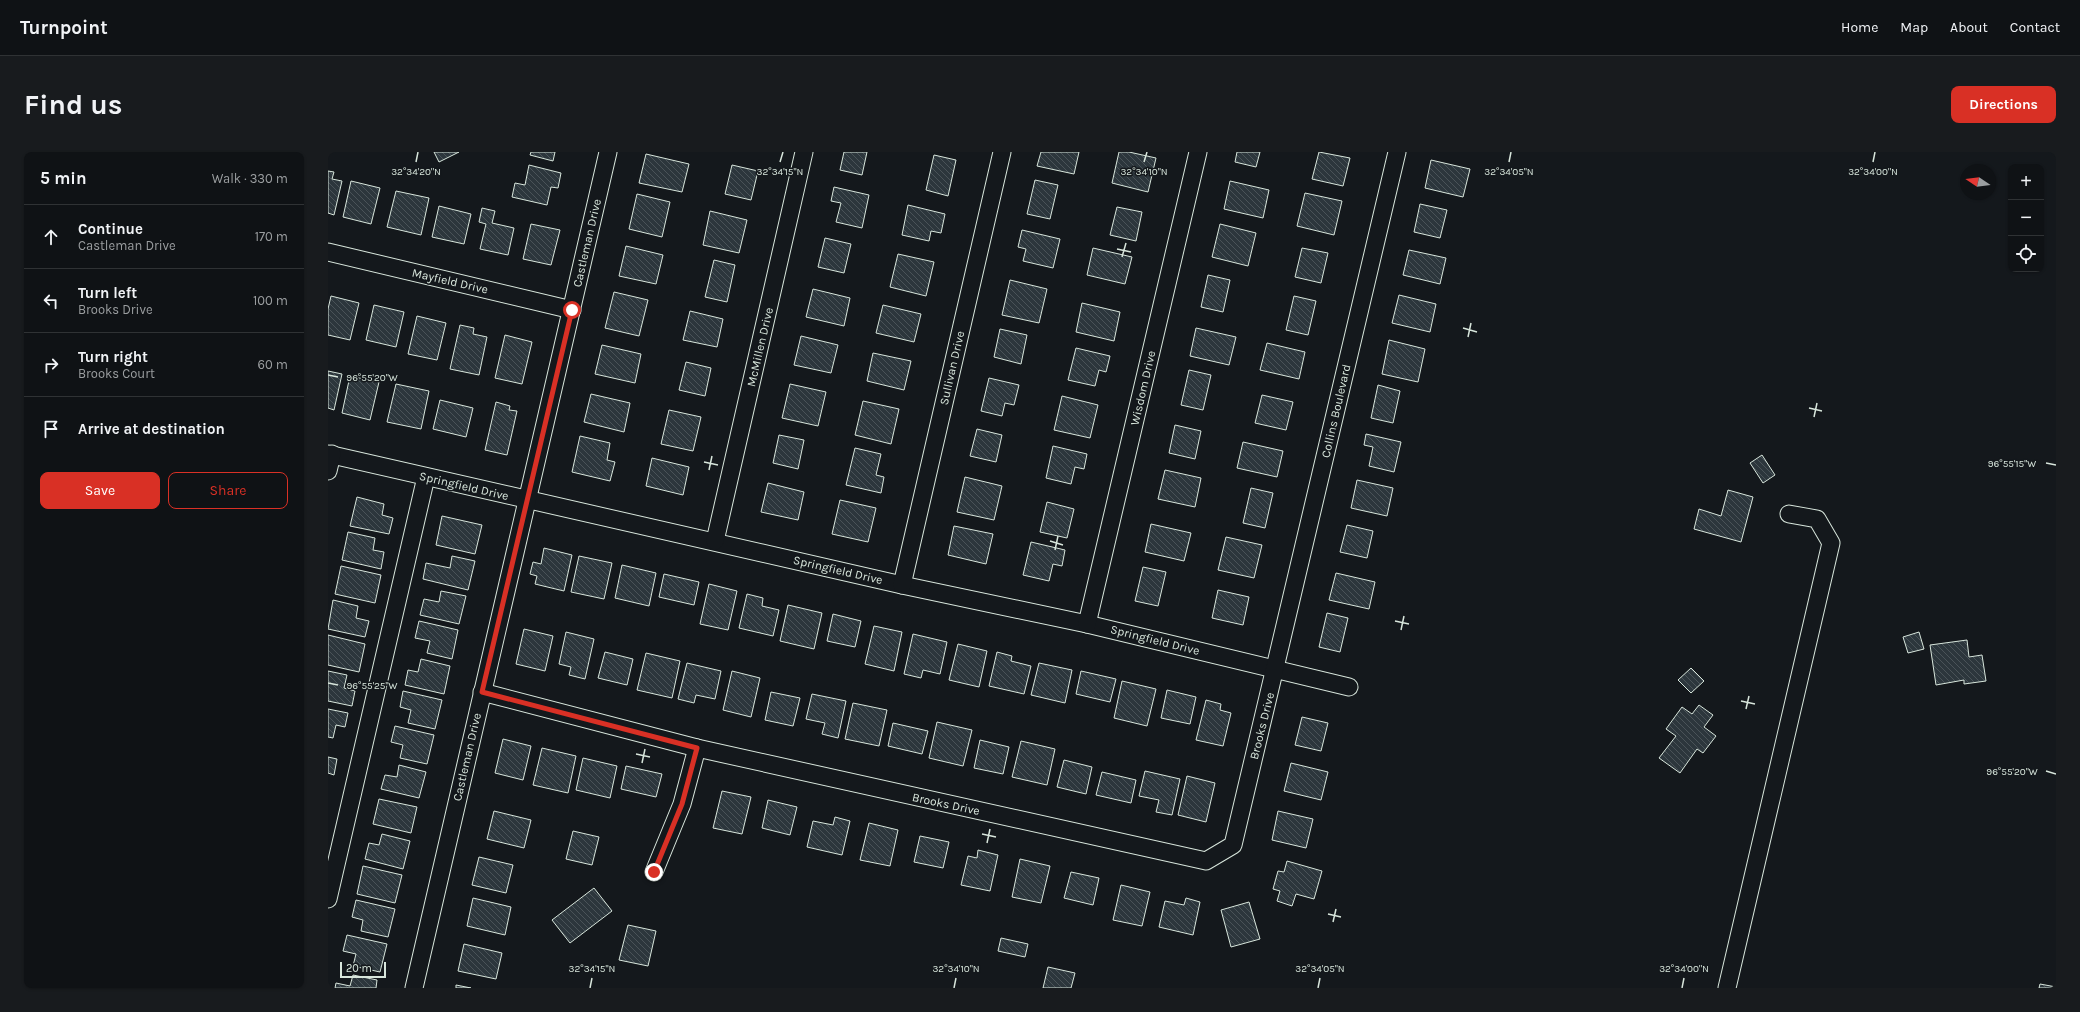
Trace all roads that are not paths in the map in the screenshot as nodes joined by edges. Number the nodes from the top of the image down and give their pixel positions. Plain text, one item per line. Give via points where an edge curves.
1 (608, 152) edge
2 (804, 152) edge
3 (1002, 152) edge
4 (1198, 152) edge
5 (1397, 152) edge
6 (328, 252) edge
7 (572, 310) junction
8 (330, 454) edge
9 (328, 471) edge
10 (426, 477) junction
11 (527, 500) junction
12 (1789, 514) dead end
13 (715, 541) junction
14 (902, 585) junction
15 (1087, 624) junction
16 (1275, 669) junction
17 (1349, 687) dead end
18 (482, 692) junction
19 (697, 748) junction
20 (654, 872) dead end
21 (328, 899) edge
22 (414, 988) edge
23 (1727, 988) edge

1 - 7 street, Castleman Drive
2 - 13 street, McMillen Drive
3 - 14 street, Sullivan Drive
4 - 15 street, Wisdom Drive
5 - 16 street, Collins Boulevard
6 - 7 street, Mayfield Drive
7 - 11 street, Castleman Drive
8 - 9 street
8 - 10 street, Springfield Drive
10 - 11 street, Springfield Drive
10 - 21 street
11 - 13 street, Springfield Drive
11 - 18 street, Castleman Drive
12 - 23 street via 1818,519 1830,543
13 - 14 street, Springfield Drive
14 - 15 street, Springfield Drive
15 - 16 street, Springfield Drive
16 - 17 street, Springfield Drive
16 - 19 street, Brooks Drive via 1233,845 1206,861
18 - 19 street, Brooks Drive
18 - 22 street, Castleman Drive
19 - 20 street via 682,804

